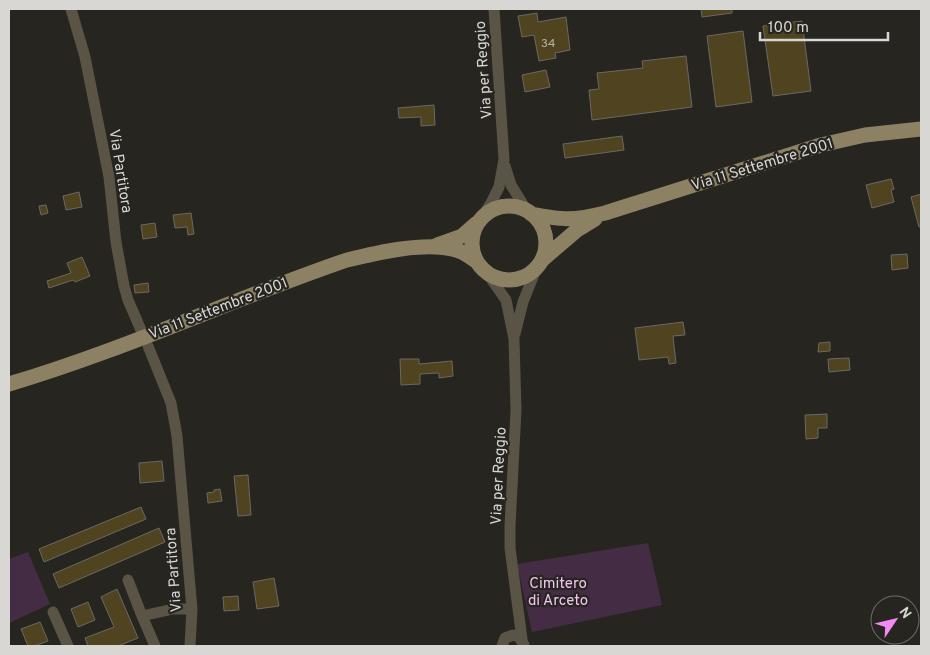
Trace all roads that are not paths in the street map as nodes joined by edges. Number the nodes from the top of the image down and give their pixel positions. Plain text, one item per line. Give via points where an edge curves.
1 (71, 9) edge
2 (494, 9) edge
3 (921, 129) edge
4 (504, 159) junction
5 (529, 212) junction
6 (605, 213) junction
7 (480, 219) junction
8 (430, 247) junction
9 (476, 261) junction
10 (539, 265) junction
11 (487, 273) junction
12 (514, 339) junction
13 (146, 342) junction
14 (9, 384) edge
15 (128, 580) dead end
16 (192, 608) junction
17 (54, 612) dead end
18 (518, 614) junction
19 (142, 616) junction
20 (502, 642) edge
21 (523, 643) edge
22 (68, 646) edge
23 (155, 646) edge
24 (190, 646) edge

1 - 13 street, Via Partitora via 85,57 109,177 124,286
2 - 4 street, Via per Reggio
3 - 6 main road, Via 11 Settembre 2001 via 865,135 821,145
4 - 5 street, Via per Reggio via 512,185
4 - 7 street, Via per Reggio via 499,186
5 - 6 main road, Via 11 Settembre 2001 via 571,220
5 - 7 main road, Via 11 Settembre 2001 via 518,207 498,207
5 - 10 main road via 545,236 546,249
6 - 10 main road, Via 11 Settembre 2001 via 577,230
7 - 8 main road, Via 11 Settembre 2001 via 462,236
7 - 9 main road via 472,238
8 - 9 main road, Via 11 Settembre 2001 via 452,248
8 - 13 main road, Via 11 Settembre 2001 via 373,253 347,260
9 - 11 main road, Via 11 Settembre 2001
10 - 11 main road, Via 11 Settembre 2001 via 528,275 510,280 498,279
10 - 12 street, Via per Reggio via 523,302
11 - 12 street, Via per Reggio via 506,300
12 - 18 street, Via per Reggio via 516,410 510,526
13 - 14 main road, Via 11 Settembre 2001
13 - 16 street, Via Partitora via 171,403 177,436
15 - 19 street
16 - 19 street
16 - 24 street, Via Partitora
17 - 22 street
18 - 20 street, Via per Reggio
18 - 21 street, Via per Reggio
19 - 23 street
20 - 21 street, Via per Reggio via 516,636

